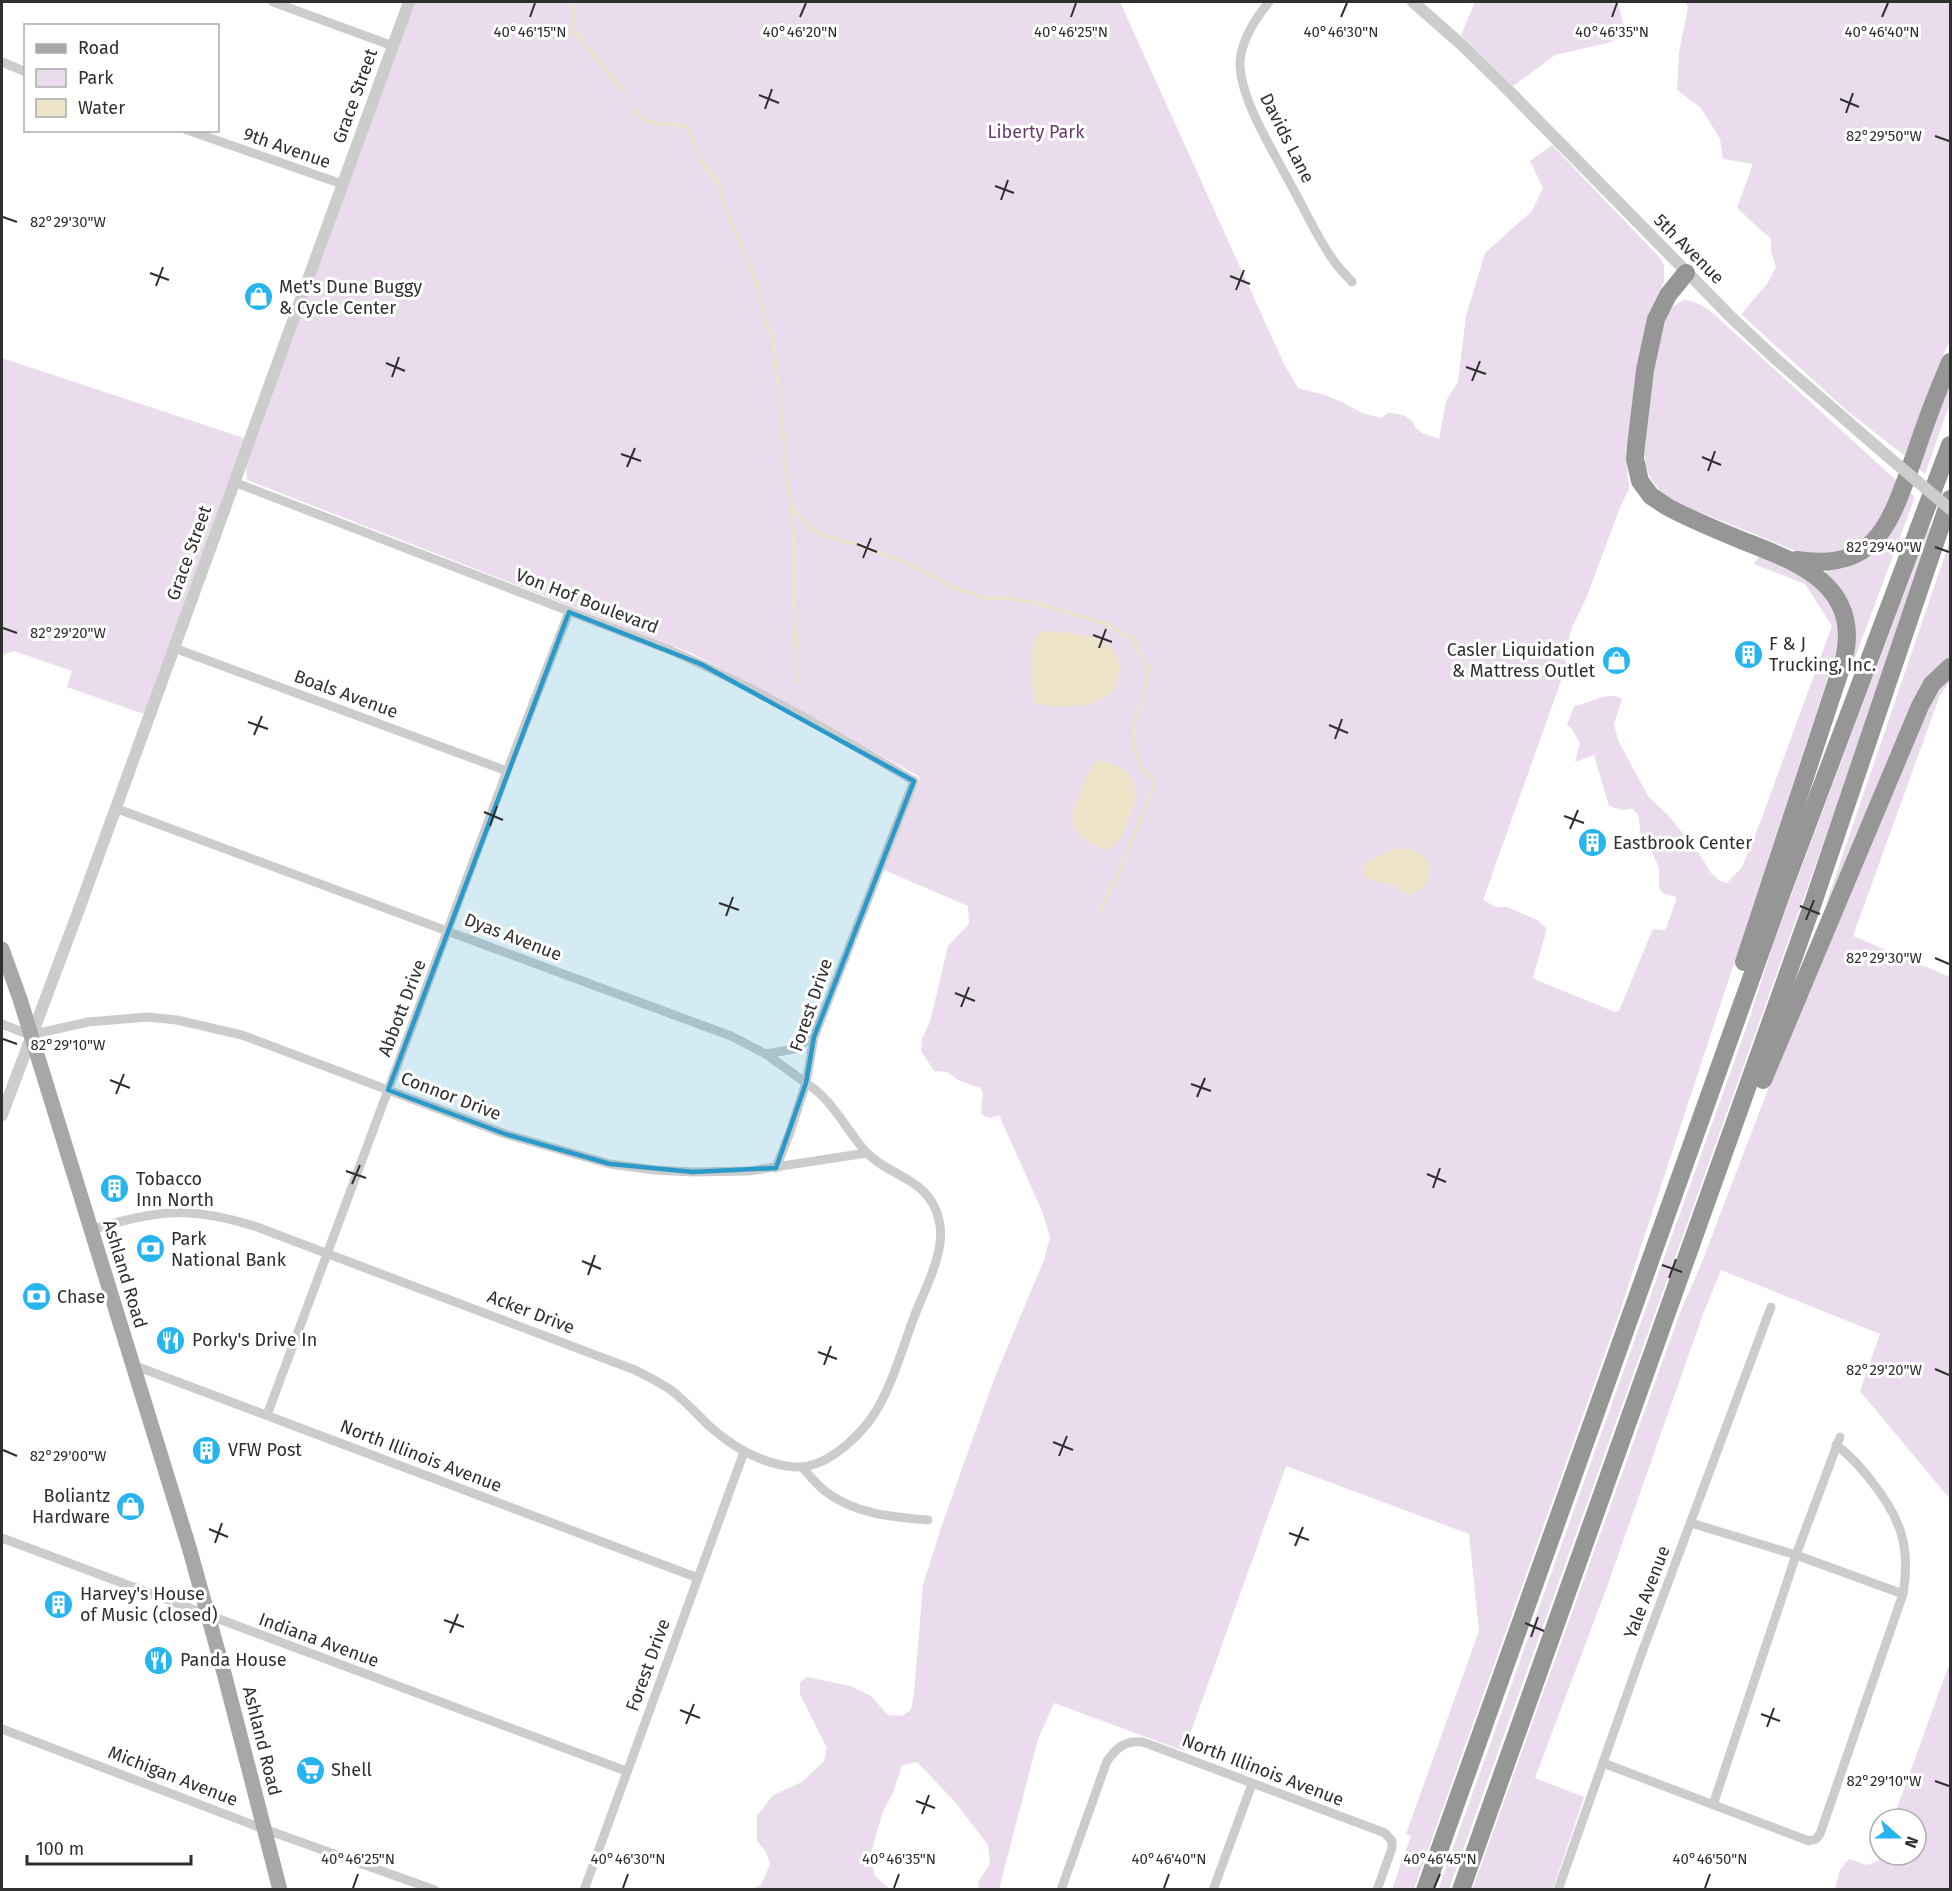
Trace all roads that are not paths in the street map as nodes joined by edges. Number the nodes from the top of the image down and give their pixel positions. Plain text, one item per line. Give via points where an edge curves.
1 (273, 2) edge
2 (409, 2) edge
3 (1269, 2) edge
4 (1413, 2) edge
5 (393, 46) junction
6 (2, 62) edge
7 (24, 71) edge
8 (193, 132) edge
9 (342, 184) junction
10 (1686, 273) junction
11 (1352, 282) dead end
12 (1950, 362) edge
13 (1950, 445) edge
14 (234, 482) junction
15 (1950, 499) edge
16 (1950, 509) edge
17 (1789, 558) junction
18 (569, 612) junction
19 (174, 648) junction
20 (1950, 667) edge
21 (507, 771) junction
22 (914, 781) joint
23 (116, 808) junction
24 (448, 931) junction
25 (2, 949) edge
26 (2, 1024) edge
27 (30, 1035) junction
28 (814, 1037) junction
29 (766, 1054) junction
30 (806, 1083) junction
31 (388, 1090) junction
32 (2, 1115) edge
33 (867, 1152) junction
34 (776, 1168) junction
35 (91, 1230) junction
36 (327, 1252) junction
37 (1653, 1252) junction
38 (1673, 1298) junction
39 (1771, 1307) dead end
40 (133, 1365) junction
41 (267, 1415) junction
42 (744, 1452) junction
43 (802, 1467) junction
44 (928, 1520) dead end
45 (1691, 1523) junction
46 (2, 1538) edge
47 (1796, 1556) junction
48 (698, 1578) junction
49 (1903, 1594) junction
50 (209, 1616) junction
51 (2, 1729) edge
52 (1603, 1763) junction
53 (627, 1771) junction
54 (1252, 1784) junction
55 (1713, 1805) junction
56 (264, 1829) junction
57 (280, 1890) edge
58 (435, 1890) edge
59 (584, 1890) edge
60 (1061, 1890) edge
61 (1213, 1890) edge
62 (1377, 1890) edge
63 (1425, 1890) edge
64 (1461, 1890) edge
65 (1558, 1890) edge

1 - 5 street
2 - 5 street, Grace Street
3 - 11 street, Davids Lane via 1250,28 1242,51 1244,89 1315,230 1333,261
4 - 10 street, 5th Avenue via 1501,83
5 - 9 street, Grace Street
6 - 7 street
8 - 9 street, 9th Avenue
9 - 14 street, Grace Street
10 - 16 street, 5th Avenue, bridge via 1778,362
10 - 17 highway via 1661,308 1652,332 1636,446 1640,481 1651,496 1674,511
12 - 17 highway via 1896,507 1878,537 1856,555 1835,561
13 - 37 highway via 1782,892
14 - 18 street, Von Hof Boulevard
14 - 19 street, Grace Street
15 - 38 highway via 1814,903
17 - 37 highway via 1823,581 1836,596 1846,624 1846,651
18 - 21 street, Abbott Drive
18 - 22 street, Von Hof Boulevard via 701,664
19 - 21 street, Boals Avenue
19 - 23 street, Grace Street
20 - 38 highway via 1932,684 1920,706 1774,1053 1695,1263
21 - 24 street, Abbott Drive
22 - 28 street, Forest Drive
23 - 24 street, Dyas Avenue
23 - 27 street, Grace Street
24 - 29 street, Dyas Avenue via 731,1036
24 - 31 street, Abbott Drive
25 - 27 main road, Ashland Road
26 - 27 street
27 - 31 street, Connor Drive via 116,1018 177,1020 242,1035
27 - 32 street, Grace Street
27 - 35 main road, Ashland Road
28 - 29 street via 794,1049
28 - 30 street, Forest Drive
29 - 30 street, Dyas Avenue
30 - 33 street via 820,1094
30 - 34 street
31 - 34 street, Connor Drive via 505,1134 610,1164 693,1172
31 - 36 street, Abbott Drive
33 - 34 street, Connor Drive
33 - 43 street via 927,1194 937,1213 940,1244 881,1401 871,1418 838,1451
35 - 36 street, Acker Drive via 152,1214 205,1213 237,1220
35 - 40 main road, Ashland Road
36 - 41 street, Abbott Drive
36 - 42 street, Acker Drive via 635,1370 671,1390
37 - 63 highway
38 - 64 highway
39 - 45 street, Yale Avenue
40 - 41 street, North Illinois Avenue
40 - 50 main road, Ashland Road
41 - 48 street, North Illinois Avenue
42 - 43 street, Acker Drive via 778,1464
42 - 48 street, Forest Drive
43 - 44 street via 826,1492 846,1504 881,1514
45 - 47 street
45 - 52 street, Yale Avenue
46 - 50 street, Indiana Avenue
47 - 49 street
47 - 49 street via 1838,1441 1896,1515 1905,1548
47 - 55 street
48 - 53 street, Forest Drive
49 - 55 street via 1816,1839 1809,1841
50 - 53 street, Indiana Avenue
50 - 56 main road, Ashland Road
51 - 56 street, Michigan Avenue
52 - 55 street
52 - 65 street, Yale Avenue
53 - 59 street, Forest Drive
54 - 60 street, North Illinois Avenue via 1143,1742 1120,1746 1103,1770
54 - 61 street
54 - 62 street, North Illinois Avenue via 1385,1833 1392,1848
56 - 57 main road, Ashland Road
56 - 58 street, Michigan Avenue

